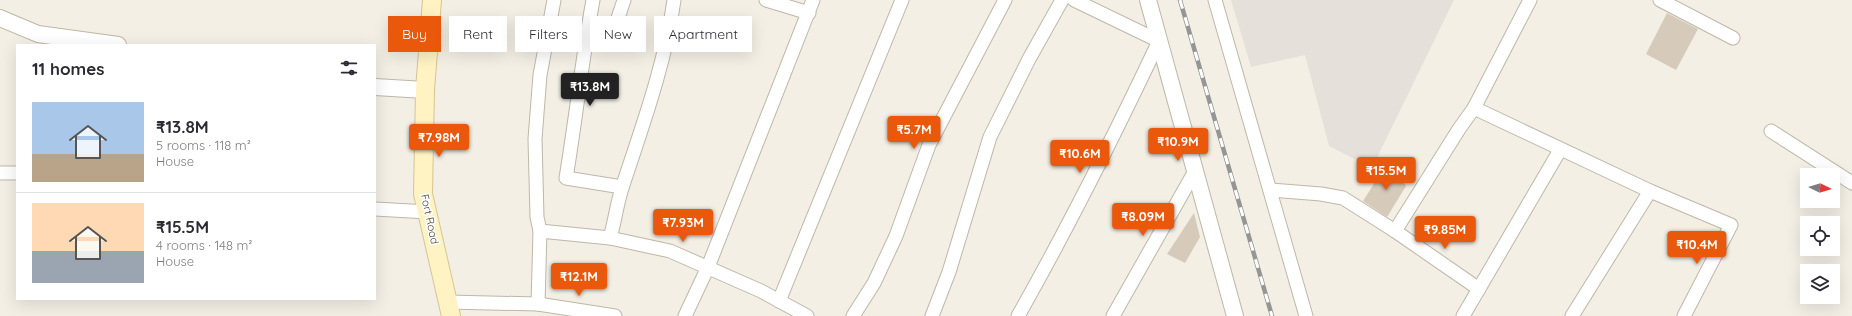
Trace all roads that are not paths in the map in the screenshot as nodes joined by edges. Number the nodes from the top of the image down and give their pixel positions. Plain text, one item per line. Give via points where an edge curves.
1 (432, 0) edge
2 (554, 0) edge
3 (593, 0) edge
4 (624, 0) edge
5 (674, 0) edge
6 (766, 0) edge
7 (813, 0) edge
8 (902, 0) edge
9 (1005, 0) edge
10 (1062, 0) edge
11 (1074, 0) edge
12 (1148, 0) edge
13 (1215, 0) edge
14 (1530, 0) edge
15 (1664, 1) edge
16 (808, 12) junction
17 (619, 16) edge
18 (0, 18) edge
19 (1733, 38) dead end
20 (1159, 41) junction
21 (111, 44) edge
22 (376, 86) edge
23 (425, 90) junction
24 (1474, 108) junction
25 (1771, 131) dead end
26 (1560, 150) junction
27 (1195, 171) junction
28 (0, 173) edge
29 (16, 173) edge
30 (1852, 183) edge
31 (622, 187) junction
32 (1271, 190) junction
33 (1650, 191) junction
34 (376, 209) edge
35 (428, 212) junction
36 (540, 231) junction
37 (1395, 231) junction
38 (610, 238) junction
39 (708, 267) junction
40 (1479, 289) junction
41 (779, 301) junction
42 (538, 304) junction
43 (450, 309) edge
44 (615, 316) edge
45 (685, 316) edge
46 (807, 316) edge
47 (853, 316) edge
48 (932, 316) edge
49 (1018, 316) edge
50 (1113, 316) edge
51 (1235, 316) edge
52 (1306, 316) edge
53 (1463, 316) edge
54 (1572, 316) edge
55 (1684, 316) edge

1 - 23 main road, Fort Road
2 - 36 street via 540,75 535,139 537,217
3 - 31 street via 566,178
4 - 17 street
5 - 31 street via 670,28 649,109
6 - 16 street
7 - 16 street
8 - 41 street
9 - 47 street via 929,145 896,236 874,283
10 - 48 street via 990,137 949,272
11 - 20 street
12 - 20 street
13 - 32 street
14 - 24 street
15 - 19 street
16 - 39 street
18 - 21 street via 38,34
20 - 27 street
20 - 49 street via 1113,137
22 - 23 street
23 - 35 main road, Fort Road via 423,194
24 - 26 street
24 - 37 street
25 - 30 street
26 - 33 street
26 - 40 street
27 - 50 street
27 - 51 street
28 - 29 street
31 - 38 street
32 - 37 street via 1343,198
32 - 52 street
33 - 54 street
33 - 55 street via 1732,225
34 - 35 street
35 - 43 main road, Fort Road
36 - 38 street
36 - 42 street
37 - 40 street
38 - 39 street via 670,251
39 - 41 street
39 - 45 street
40 - 53 street
41 - 46 street
42 - 43 street
42 - 44 street

